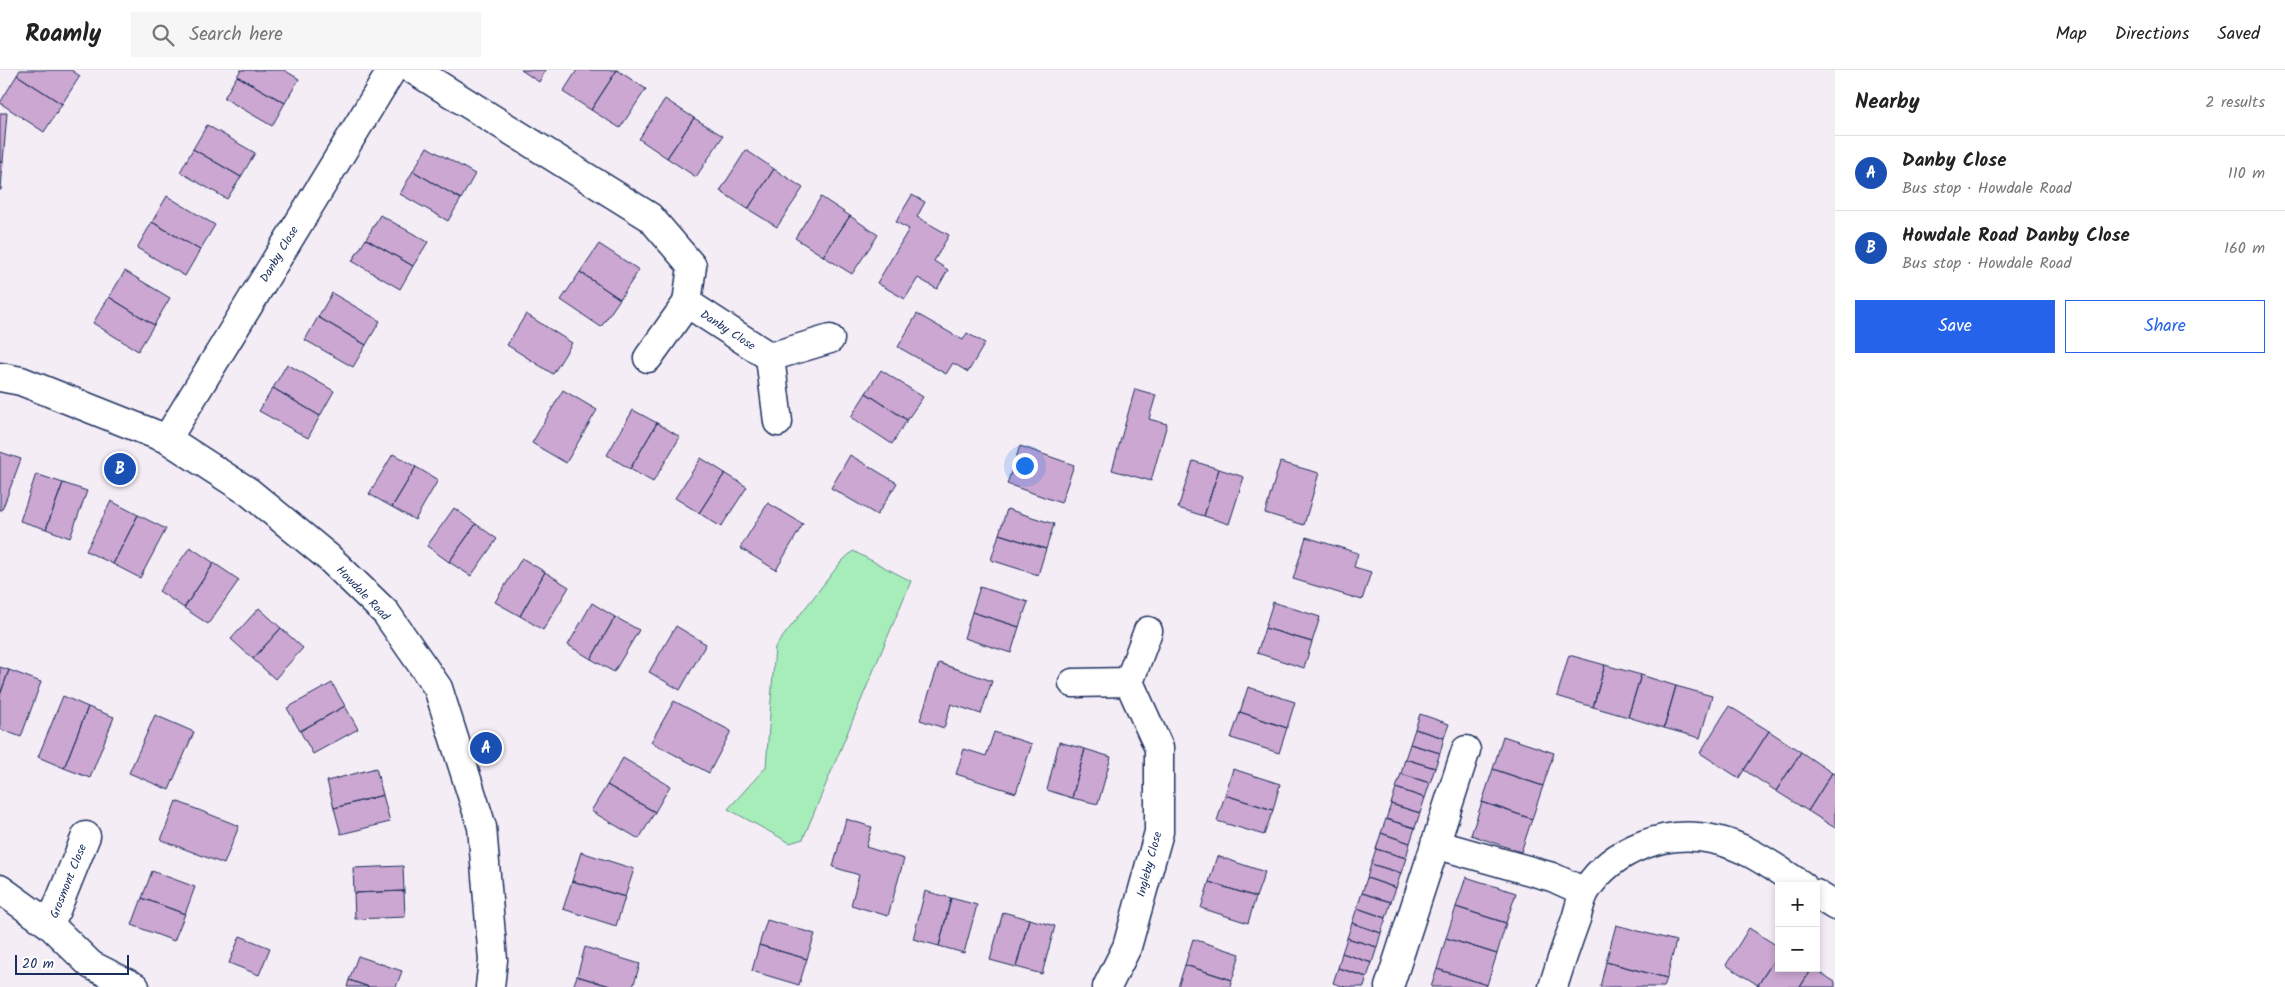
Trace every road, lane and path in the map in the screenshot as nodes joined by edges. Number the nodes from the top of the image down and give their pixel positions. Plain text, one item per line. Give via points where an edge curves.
1 (392, 70) edge
2 (414, 70) edge
3 (686, 303) junction
4 (830, 339) dead end
5 (770, 357) junction
6 (648, 358) dead end
7 (0, 377) edge
8 (778, 422) dead end
9 (167, 439) junction
10 (1148, 631) dead end
11 (1129, 682) junction
12 (1073, 683) dead end
13 (1466, 750) dead end
14 (86, 836) dead end
15 (1435, 844) junction
16 (1797, 882) edge
17 (0, 889) edge
18 (1585, 892) junction
19 (1820, 897) edge
20 (1835, 906) edge
21 (50, 926) junction
22 (135, 987) edge
23 (490, 987) edge
24 (1107, 987) edge
25 (1389, 987) edge
26 (1553, 987) edge

1 - 9 street, Danby Close
2 - 3 street, Danby Close via 650,217 692,266
3 - 5 street, Danby Close
3 - 6 street, Danby Close
4 - 5 street, Danby Close
5 - 8 street, Danby Close
7 - 9 street, Howdale Road via 21,382
9 - 23 street, Howdale Road via 249,492 328,557 386,614 438,688 482,827 494,960
10 - 11 street
11 - 12 street
11 - 24 street, Ingleby Close via 1159,748 1159,832 1127,947
13 - 15 street
14 - 21 street, Grosmont Close
15 - 18 street via 1552,877
15 - 25 street
16 - 18 street via 1752,854 1716,840 1683,836 1649,842 1619,856 1599,872
17 - 21 street, Grosmont Close
18 - 26 street
19 - 20 street
21 - 22 street, Grosmont Close via 92,965

